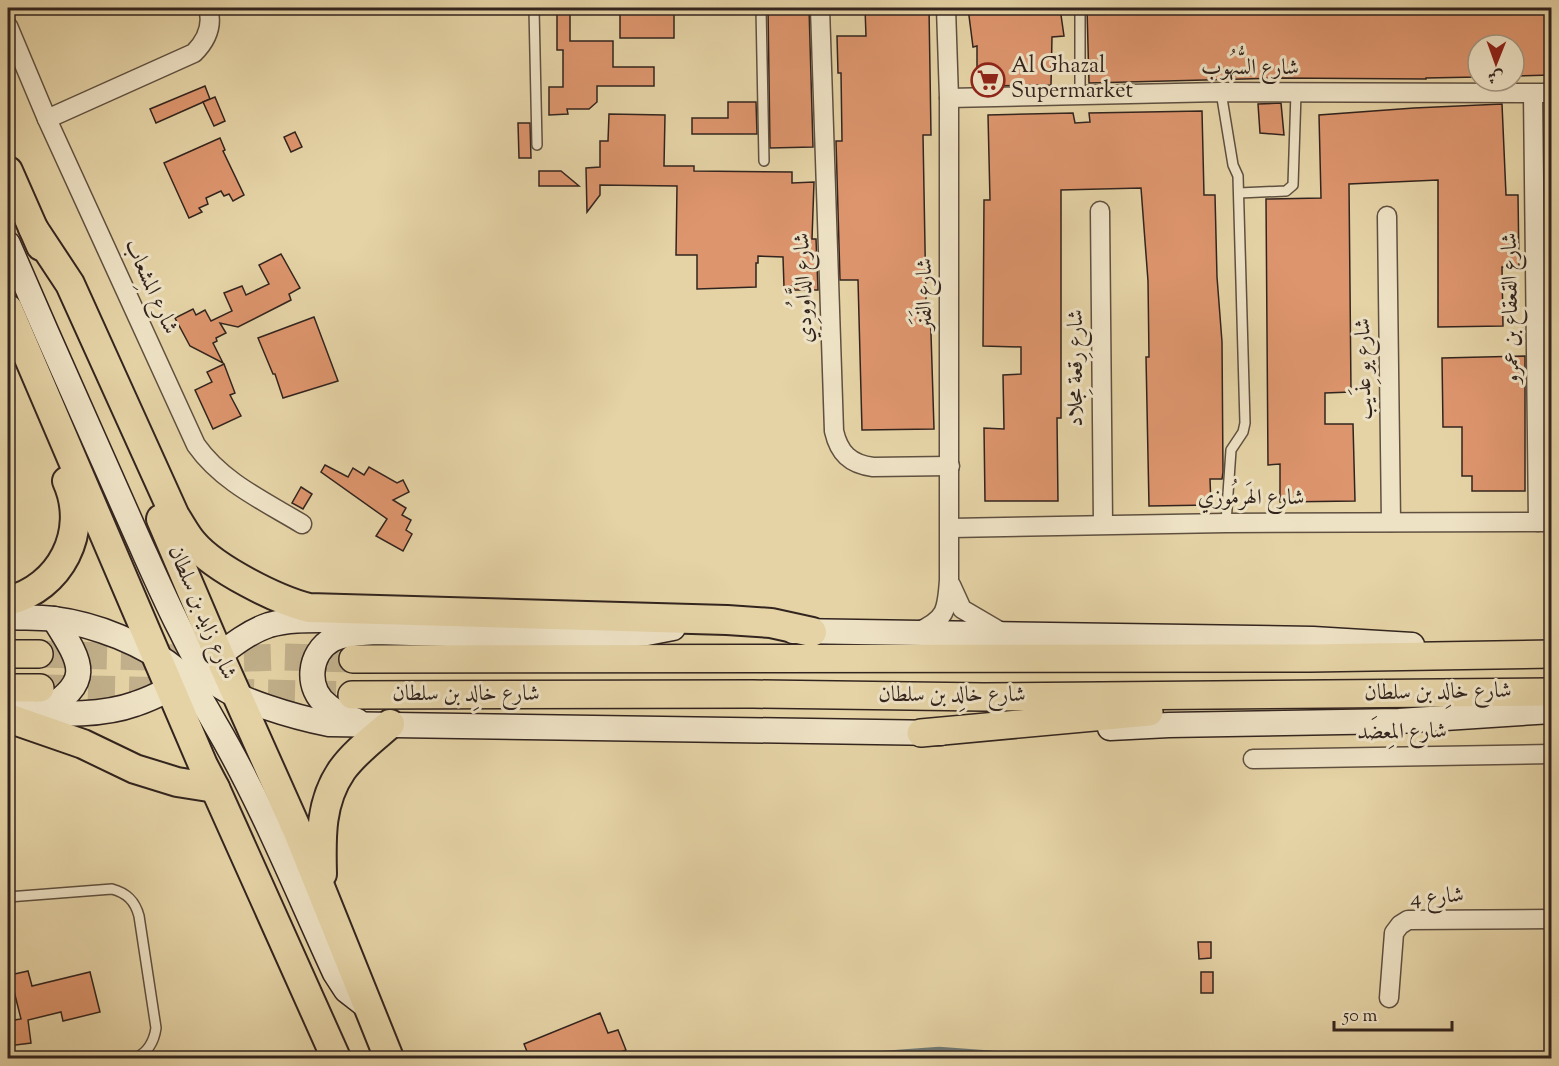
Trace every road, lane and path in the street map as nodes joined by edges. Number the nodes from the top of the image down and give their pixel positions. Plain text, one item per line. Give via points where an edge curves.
1 (208, 8) edge
2 (534, 8) edge
3 (760, 8) edge
4 (820, 8) edge
5 (946, 8) edge
6 (1080, 8) edge
7 (8, 26) edge
8 (1221, 92) junction
9 (1296, 93) junction
10 (1542, 93) edge
11 (1080, 94) junction
12 (949, 98) junction
13 (47, 118) junction
14 (537, 145) dead end
15 (764, 161) dead end
16 (8, 171) edge
17 (1239, 193) junction
18 (1100, 212) dead end
19 (1388, 216) dead end
20 (33, 228) junction
21 (8, 244) edge
22 (8, 309) edge
23 (8, 345) edge
24 (950, 466) junction
25 (1391, 522) junction
26 (1545, 522) edge
27 (1226, 523) junction
28 (302, 524) dead end
29 (1103, 524) junction
30 (951, 528) junction
31 (949, 580) junction
32 (8, 601) edge
33 (8, 617) edge
34 (54, 619) junction
35 (672, 628) junction
36 (812, 632) junction
37 (915, 633) junction
38 (1005, 634) junction
39 (8, 654) edge
40 (39, 654) tunnel mouth
41 (1547, 654) edge
42 (156, 655) junction
43 (353, 659) tunnel mouth
44 (194, 673) junction
45 (8, 687) edge
46 (1502, 692) junction
47 (1551, 692) edge
48 (352, 695) tunnel mouth
49 (237, 697) junction
50 (41, 701) junction
51 (1551, 711) edge
52 (8, 712) edge
53 (8, 718) edge
54 (377, 724) junction
55 (921, 733) junction
56 (1551, 754) edge
57 (1253, 759) dead end
58 (215, 788) junction
59 (323, 894) junction
60 (8, 897) edge
61 (1551, 918) edge
62 (1389, 998) dead end
63 (369, 1008) junction
64 (136, 1059) edge
65 (336, 1059) edge
66 (389, 1059) edge

1 - 13 street via 208,34 194,53
2 - 14 lane
3 - 15 lane
4 - 24 street, شارع الدَّاوُودِي via 836,442 850,460 861,465
5 - 12 street, شارع الفَنَر
6 - 11 lane
7 - 13 street, شارع المِشعاب
8 - 9 street, شارع السُّهُوب
8 - 11 street, شارع السُّهُوب
8 - 17 lane
9 - 10 street, شارع السُّهُوب
9 - 17 lane via 1293,185 1286,191
10 - 26 street, شارع القعقاع بن عمرو
11 - 12 street, شارع السُّهُوب
12 - 24 street, شارع الفَنَر
13 - 28 street, شارع المِشعاب via 196,445 225,476
16 - 20 highway, شارع زايد بن سلطان
17 - 27 lane via 1245,423 1231,450
18 - 29 street, شارع رِقعة مِجلاد
19 - 25 street, شارع يو عِذَيب
20 - 36 highway via 70,284 175,516 194,544 270,594 309,608 727,620 771,623
20 - 44 highway, شارع زايد بن سلطان via 133,453
21 - 44 main road
22 - 42 highway, شارع زايد بن سلطان
23 - 32 highway via 72,491 76,513 75,531 55,573 23,597
24 - 30 street, شارع الفَنَر
25 - 26 street, شارع الهَرمُوزي
25 - 27 street, شارع الهَرمُوزي
27 - 29 street, شارع الهَرمُوزي
29 - 30 street, شارع الهَرمُوزي
30 - 31 street, شارع الفَنَر
31 - 37 street, شارع الفَنَر via 943,615 933,626
31 - 38 street, شارع الفَنَر via 962,609
33 - 34 main road
34 - 42 main road via 94,628
34 - 50 main road via 78,664 77,680 63,700
35 - 36 main road
35 - 44 main road via 284,621 266,626
35 - 54 main road via 594,638 375,632 340,636 316,657 315,690 328,707
36 - 37 main road
37 - 38 main road
38 - 41 main road via 1313,639
39 - 40 main road
41 - 43 main road, شارع خالِد بن سلطان via 1310,658
42 - 44 highway, شارع زايد بن سلطان
44 - 49 highway, شارع زايد بن سلطان
44 - 50 main road via 133,705 110,710
44 - 58 highway, شارع زايد بن سلطان
44 - 63 main road via 335,973 346,990
45 - 50 main road
46 - 47 main road, شارع خالِد بن سلطان
46 - 48 main road, شارع خالِد بن سلطان via 984,697
46 - 55 main road via 1242,705
49 - 54 main road via 313,721
49 - 59 highway, شارع زايد بن سلطان
50 - 52 main road
51 - 55 main road via 1399,721 1169,725 1003,734
53 - 58 highway via 66,737 135,770
54 - 55 main road
54 - 59 highway via 331,788 324,810
56 - 57 street, شارع المِعضَد
58 - 65 highway, شارع زايد بن سلطان
59 - 63 highway, شارع زايد بن سلطان
60 - 64 lane via 112,889 133,901 139,915 156,1028 150,1047
61 - 62 street, شارع 4 via 1408,920 1394,933
63 - 66 highway, شارع زايد بن سلطان

